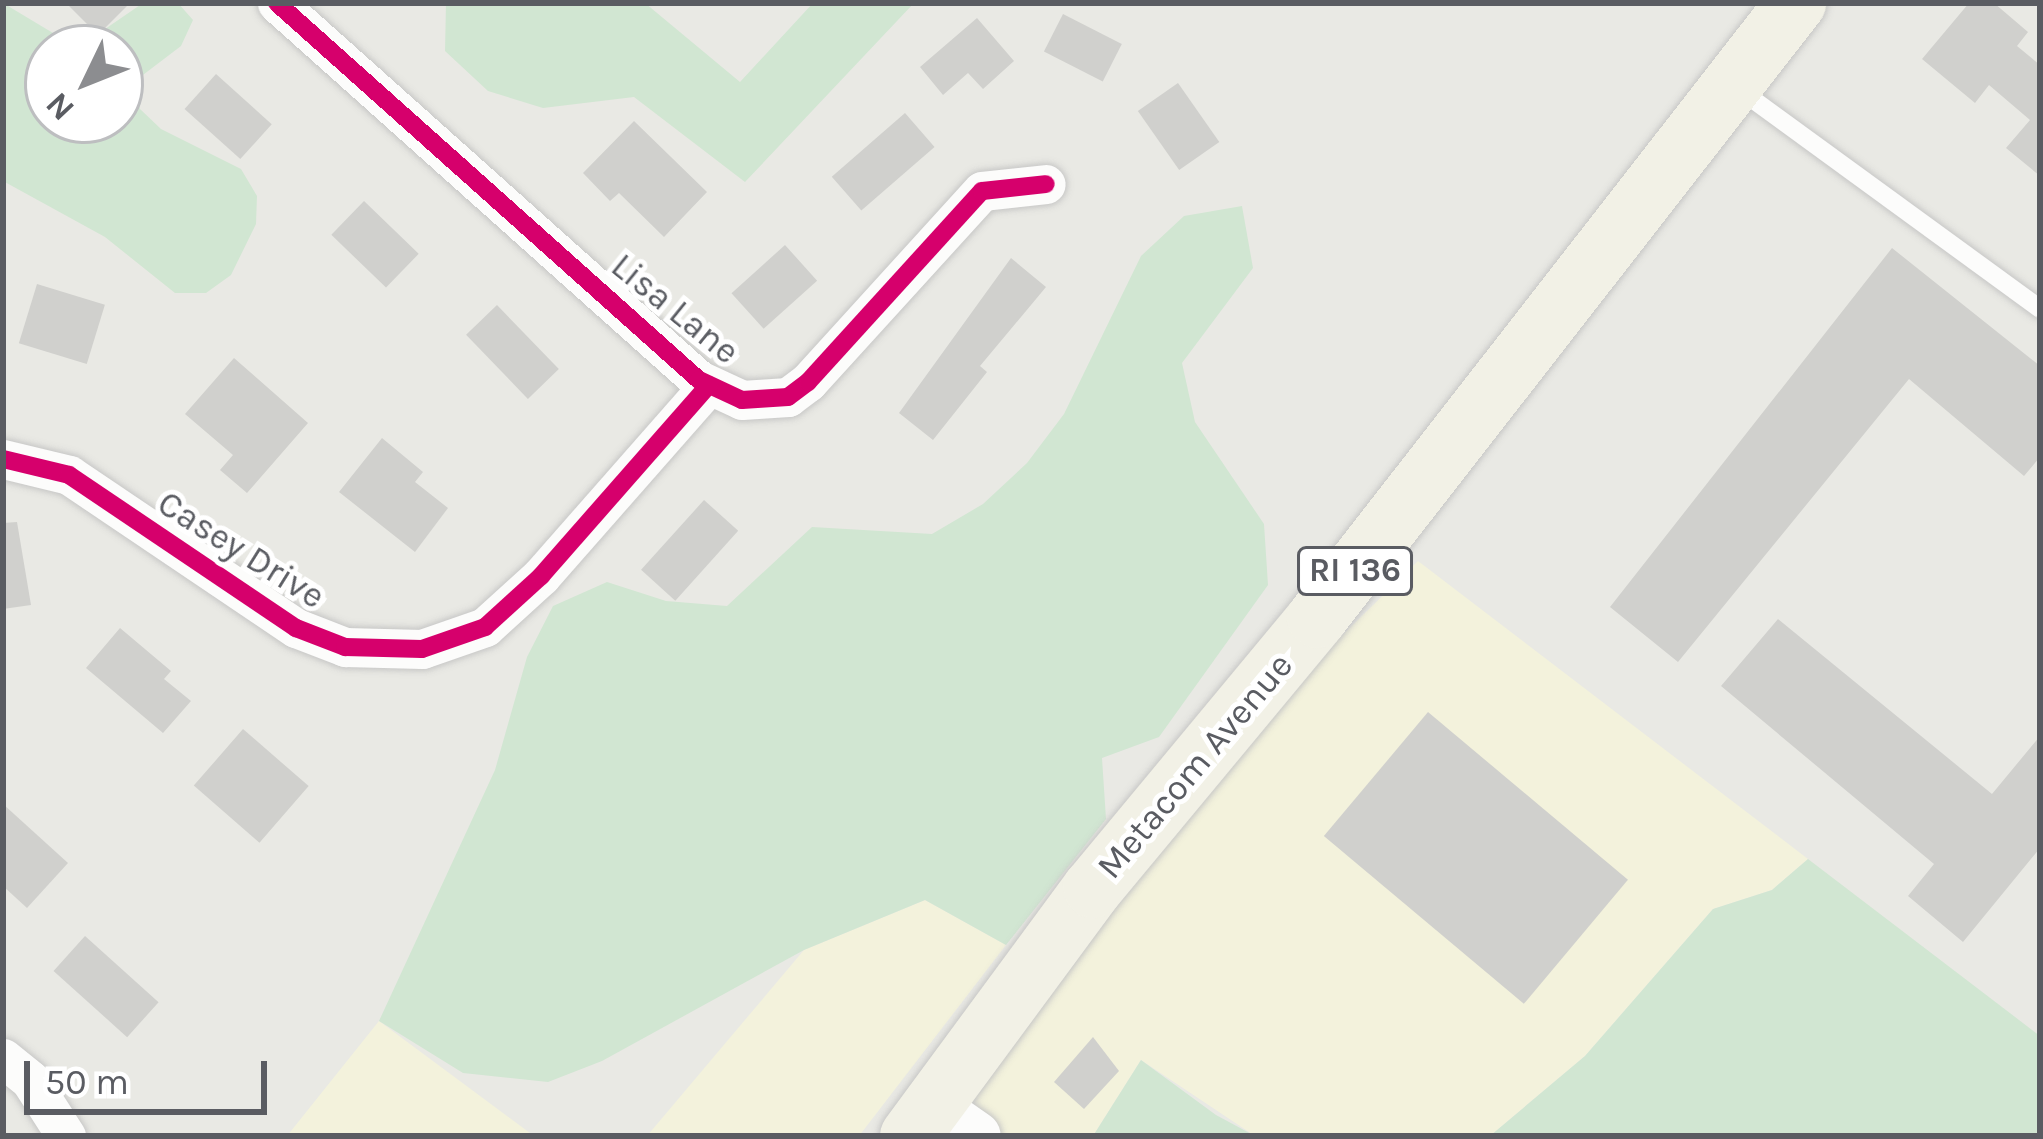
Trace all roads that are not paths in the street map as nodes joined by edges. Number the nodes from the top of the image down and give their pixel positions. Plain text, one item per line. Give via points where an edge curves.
1 (277, 3) edge
2 (1796, 3) edge
3 (1732, 84) junction
4 (1046, 184) dead end
5 (2040, 309) edge
6 (709, 385) junction
7 (3, 459) edge
8 (3, 1058) edge
9 (940, 1126) edge
10 (66, 1136) edge

1 - 6 street, Lisa Lane
2 - 3 main road, Metacom Avenue / RI 136
3 - 5 lane
3 - 9 main road, Metacom Avenue / RI 136 via 1317,618 1093,888
4 - 6 street, Lisa Lane via 982,191 788,397 742,400
6 - 7 street, Casey Drive via 541,576 484,627 422,650 345,646 296,628 69,476
8 - 10 street via 30,1080

